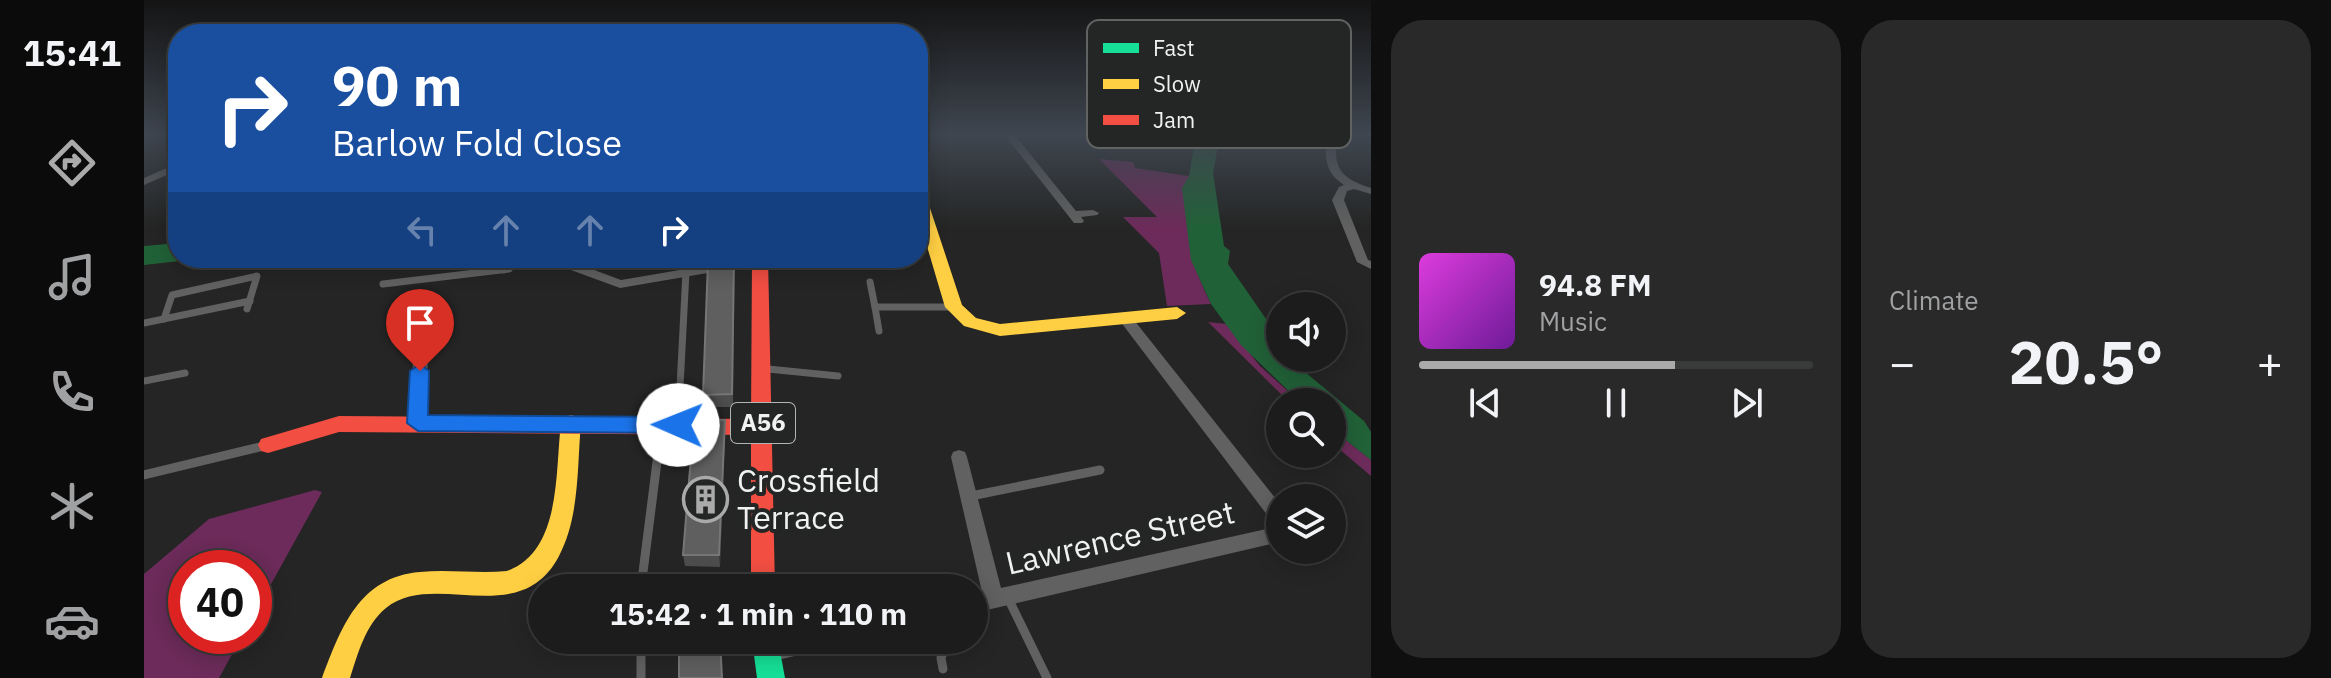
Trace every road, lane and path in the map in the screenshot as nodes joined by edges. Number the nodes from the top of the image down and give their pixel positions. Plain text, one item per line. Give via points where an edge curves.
1 (1035, 166) edge
2 (1331, 166) edge
3 (168, 171) edge
4 (144, 182) edge
5 (1352, 186) junction
6 (1371, 191) edge
7 (1093, 213) dead end
8 (928, 225) edge
9 (1371, 265) edge
10 (511, 268) edge
11 (581, 268) edge
12 (709, 268) edge
13 (760, 268) edge
14 (686, 272) junction
15 (870, 282) dead end
16 (383, 284) dead end
17 (875, 307) junction
18 (954, 307) junction
19 (1177, 313) dead end
20 (1125, 318) junction
21 (164, 319) junction
22 (422, 319) dead end
23 (144, 323) edge
24 (879, 331) dead end
25 (762, 369) junction
26 (185, 373) dead end
27 (838, 376) dead end
28 (144, 381) edge
29 (418, 423) junction
30 (571, 423) junction
31 (669, 425) junction
32 (763, 427) junction
33 (268, 445) joint
34 (959, 457) dead end
35 (1100, 470) dead end
36 (144, 475) edge
37 (969, 497) junction
38 (1266, 500) edge
39 (1266, 537) edge
40 (643, 574) edge
41 (763, 574) edge
42 (1001, 597) junction
43 (988, 600) edge
44 (641, 654) edge
45 (766, 654) edge
46 (942, 654) edge
47 (943, 669) dead end
48 (336, 678) edge
49 (641, 678) edge
50 (771, 678) edge
51 (1047, 678) edge

1 - 7 street via 1076,217
2 - 5 street
3 - 4 street
5 - 6 street
5 - 9 street via 1343,189 1338,200 1363,262
8 - 18 main road
10 - 16 lane
11 - 14 street via 620,284
12 - 14 street
13 - 25 main road, A56
14 - 31 lane
15 - 17 lane
17 - 18 lane
17 - 24 lane
18 - 20 main road via 970,322 1000,330
19 - 20 main road
20 - 38 street
21 - 21 lane via 248,305 257,276 172,295
21 - 23 lane
22 - 29 street
25 - 27 lane
25 - 32 main road, A56
26 - 28 lane
29 - 30 main road
29 - 33 main road via 339,424
30 - 31 main road
30 - 48 main road via 553,542 542,563 525,576 501,583 395,587 369,609
31 - 32 main road
31 - 40 lane
32 - 41 main road, A56
33 - 36 lane
34 - 37 street
35 - 37 lane
37 - 42 street
39 - 42 street, Lawrence Street
42 - 43 street, Lawrence Street
42 - 51 lane
44 - 49 lane
45 - 50 main road
46 - 47 lane

